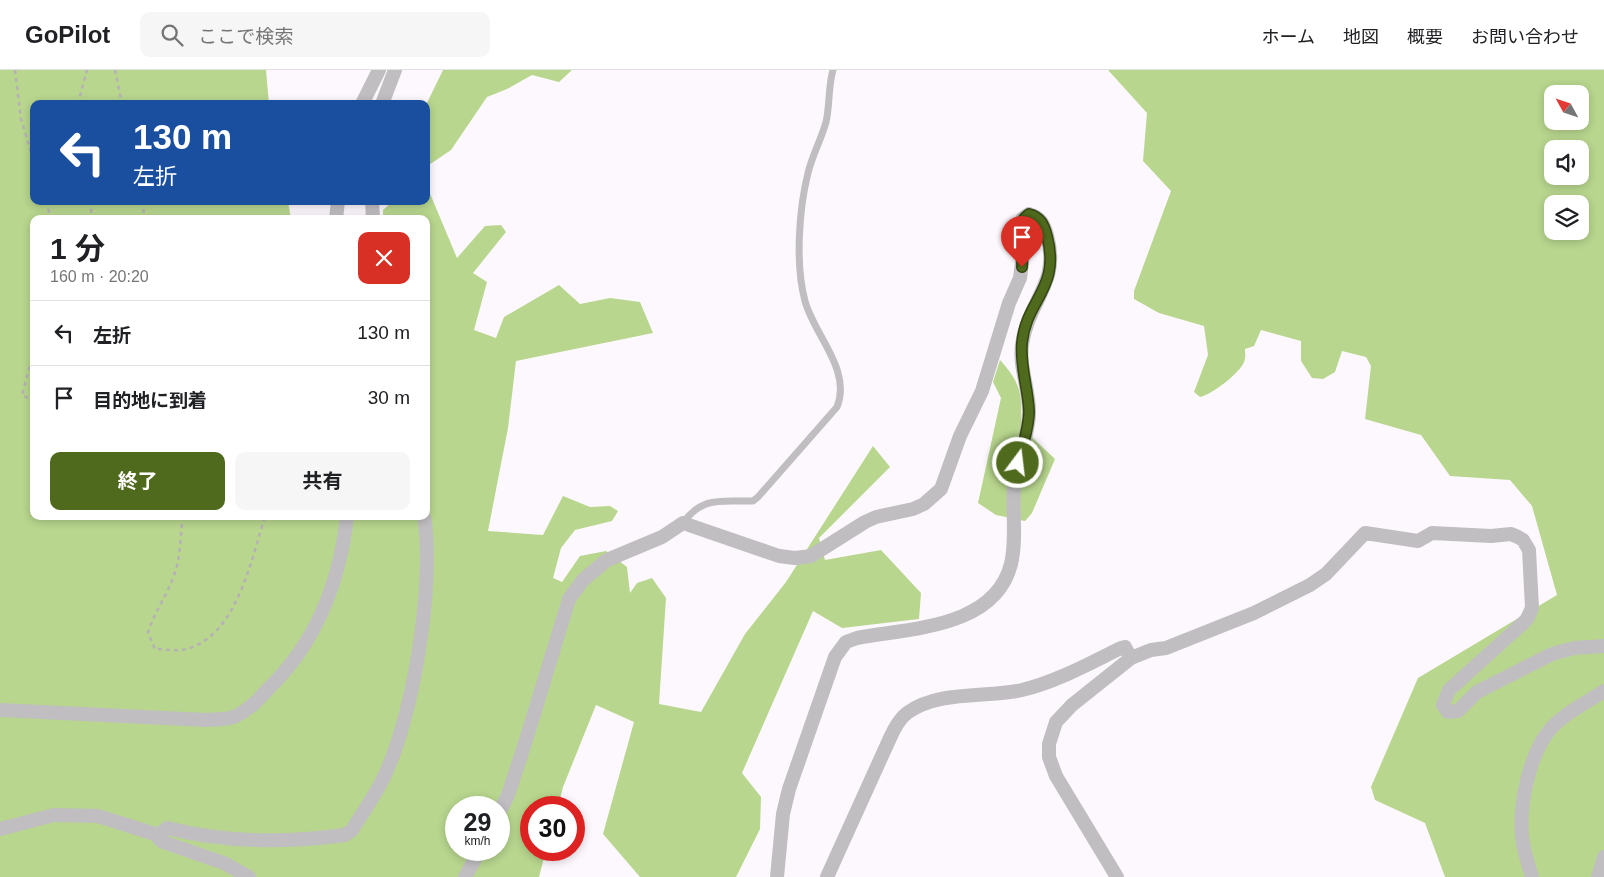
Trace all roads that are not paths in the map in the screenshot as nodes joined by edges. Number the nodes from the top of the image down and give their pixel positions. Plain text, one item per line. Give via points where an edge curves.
1 (379, 70) edge
2 (395, 70) edge
3 (833, 70) edge
4 (364, 100) edge
5 (384, 100) edge
6 (347, 520) edge
7 (424, 520) edge
8 (683, 523) junction
9 (1604, 646) edge
10 (1131, 658) junction
11 (1604, 691) edge
12 (0, 710) edge
13 (508, 796) edge
14 (0, 829) edge
15 (158, 835) junction
16 (1604, 857) edge
17 (473, 861) edge
18 (249, 877) edge
19 (464, 877) edge
20 (778, 877) edge
21 (826, 877) edge
22 (1117, 877) edge
23 (1532, 877) edge
24 (1598, 877) edge

1 - 4 street
2 - 5 street
3 - 8 lane via 826,122 805,188 800,245 805,302 839,376 840,398 800,451 753,500 708,502 692,510
6 - 12 street via 343,552 317,625 277,680 235,717 206,720
7 - 15 street via 424,590 416,666 401,730 382,780 352,830 346,835 284,841 224,839 167,828
8 - 13 street via 662,538 606,560 583,580 569,599
8 - 20 street via 779,556 795,558 811,556 876,517 913,509 933,497 947,476 960,436 982,390 1020,278 1023,255 1019,226 1029,214 1041,220 1051,248 1050,276 1022,341 1022,370 1029,414 1015,480 1013,550 1004,581 981,607 961,616 857,638 840,648 789,789 783,814
9 - 10 street via 1574,648 1552,654 1477,692 1458,711 1448,712 1443,705 1449,690 1530,614 1530,550 1523,540 1511,534 1432,533 1418,541 1365,533 1326,574 1310,585 1254,613 1166,648
10 - 21 street via 1126,647 1121,648 1022,690 935,702 906,714 896,725
10 - 22 street via 1064,712 1056,722 1049,744 1049,757 1056,776
11 - 23 street via 1555,724 1548,732 1529,774 1521,820
14 - 15 street via 54,815 98,816
15 - 18 street via 163,842 224,863
16 - 24 street
17 - 19 street

